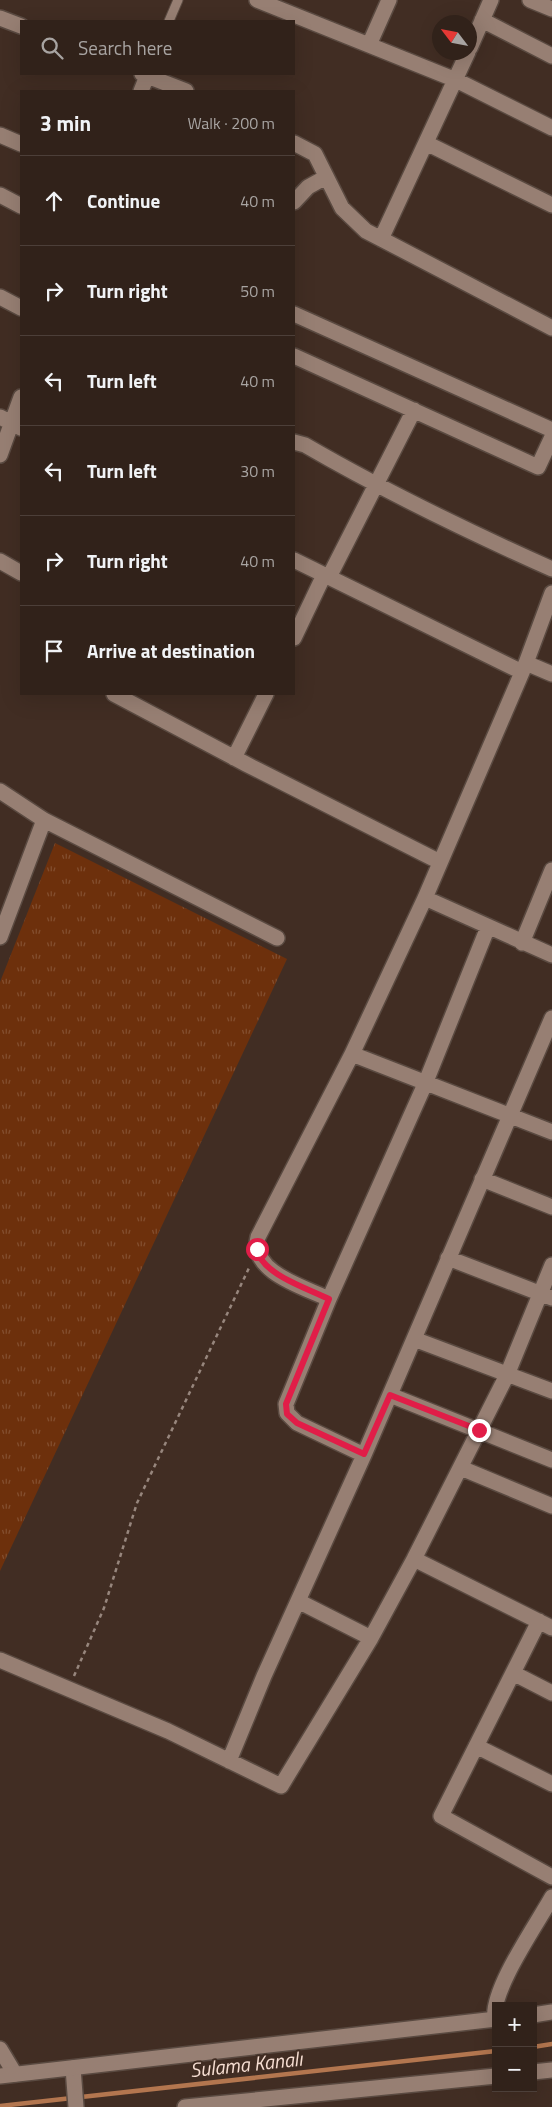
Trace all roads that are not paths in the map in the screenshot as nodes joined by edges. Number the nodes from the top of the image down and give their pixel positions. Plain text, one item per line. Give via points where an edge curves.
1 (178, 0) edge
2 (257, 0) edge
3 (389, 0) edge
4 (491, 0) edge
5 (530, 0) edge
6 (287, 5) edge
7 (552, 9) edge
8 (0, 18) edge
9 (170, 20) edge
10 (482, 20) junction
11 (20, 26) edge
12 (477, 32) edge
13 (369, 44) junction
14 (552, 56) edge
15 (465, 60) edge
16 (146, 75) edge
17 (148, 75) edge
18 (456, 80) junction
19 (141, 90) edge
20 (184, 90) edge
21 (552, 128) edge
22 (0, 135) edge
23 (426, 143) junction
24 (20, 144) edge
25 (295, 144) edge
26 (326, 177) junction
27 (0, 195) edge
28 (295, 201) edge
29 (20, 205) edge
30 (552, 205) edge
31 (381, 239) junction
32 (0, 298) edge
33 (20, 308) edge
34 (295, 314) edge
35 (552, 328) edge
36 (295, 356) edge
37 (20, 400) edge
38 (414, 410) junction
39 (11, 423) edge
40 (552, 430) edge
41 (552, 436) edge
42 (295, 442) edge
43 (549, 454) edge
44 (0, 455) edge
45 (375, 486) junction
46 (295, 560) edge
47 (0, 561) edge
48 (552, 569) edge
49 (20, 572) edge
50 (327, 576) junction
51 (552, 593) edge
52 (295, 636) edge
53 (524, 667) junction
54 (552, 674) edge
55 (119, 695) edge
56 (266, 695) edge
57 (133, 698) edge
58 (234, 758) junction
59 (0, 791) edge
60 (44, 820) junction
61 (440, 862) junction
62 (552, 870) edge
63 (425, 898) junction
64 (488, 928) junction
65 (0, 938) edge
66 (277, 938) dead end
67 (522, 943) junction
68 (552, 955) edge
69 (552, 1018) edge
70 (549, 1035) edge
71 (352, 1054) junction
72 (426, 1084) junction
73 (510, 1115) junction
74 (552, 1132) edge
75 (482, 1179) junction
76 (552, 1208) edge
77 (448, 1258) junction
78 (552, 1265) edge
79 (546, 1296) edge
80 (329, 1299) junction
81 (414, 1339) junction
82 (507, 1376) junction
83 (552, 1390) edge
84 (390, 1395) junction
85 (479, 1430) junction
86 (364, 1454) junction
87 (552, 1460) edge
88 (461, 1468) junction
89 (552, 1506) edge
90 (414, 1559) junction
91 (298, 1601) junction
92 (546, 1624) edge
93 (371, 1638) junction
94 (0, 1660) edge
95 (513, 1672) junction
96 (552, 1693) edge
97 (476, 1746) junction
98 (229, 1761) junction
99 (552, 1784) edge
100 (552, 1877) edge
101 (552, 1897) edge
102 (496, 2002) edge
103 (552, 2012) edge
104 (537, 2014) edge
105 (492, 2019) edge
106 (0, 2049) edge
107 (552, 2070) edge
108 (73, 2071) junction
109 (537, 2072) edge
110 (7, 2075) edge
111 (492, 2076) edge
112 (76, 2107) edge
113 (191, 2107) edge

1 - 9 lane
2 - 6 street
3 - 13 street
4 - 10 street
5 - 7 street
6 - 13 street
8 - 11 street
10 - 12 street
10 - 14 street
13 - 18 street
15 - 18 street
16 - 19 street
17 - 20 street
18 - 21 street
18 - 23 street
22 - 24 street
23 - 30 street
23 - 31 street
25 - 26 street via 315,154
26 - 28 street via 308,187
26 - 31 street via 342,208 366,231
27 - 29 street
31 - 35 street
32 - 33 street
34 - 40 street
36 - 38 street
37 - 39 street
38 - 43 street via 538,467
38 - 45 street
39 - 44 street
41 - 43 street
42 - 45 street
45 - 48 street
45 - 50 street
46 - 50 street
47 - 49 street
50 - 52 street
50 - 53 street
51 - 53 street
53 - 54 street
53 - 61 street
55 - 57 street
56 - 58 street
57 - 58 street
58 - 61 street
59 - 60 street
60 - 65 street
60 - 66 street
61 - 63 street
62 - 67 street
63 - 64 street
63 - 71 street
64 - 67 street
64 - 72 street
67 - 68 street
69 - 70 street
70 - 73 street
71 - 72 street
71 - 80 street via 258,1236 258,1255 271,1270
72 - 73 street
72 - 80 street
73 - 74 street
73 - 75 street
75 - 76 street
75 - 77 street
77 - 79 street
77 - 81 street
78 - 79 street
79 - 82 street
80 - 86 street via 286,1404 287,1414 297,1423
81 - 82 street
81 - 84 street
82 - 83 street
82 - 85 street
84 - 85 street
84 - 86 street
85 - 87 street
85 - 88 street
86 - 91 street
88 - 89 street
88 - 90 street
90 - 92 street
90 - 93 street
91 - 93 street
91 - 98 street
92 - 95 street
93 - 98 street via 281,1786
94 - 98 street via 168,1731
95 - 96 street
95 - 97 street
97 - 99 street
97 - 100 street via 441,1816
101 - 102 street
103 - 104 street
105 - 108 street
106 - 110 street
107 - 109 street
108 - 110 street
108 - 112 street
111 - 113 street

